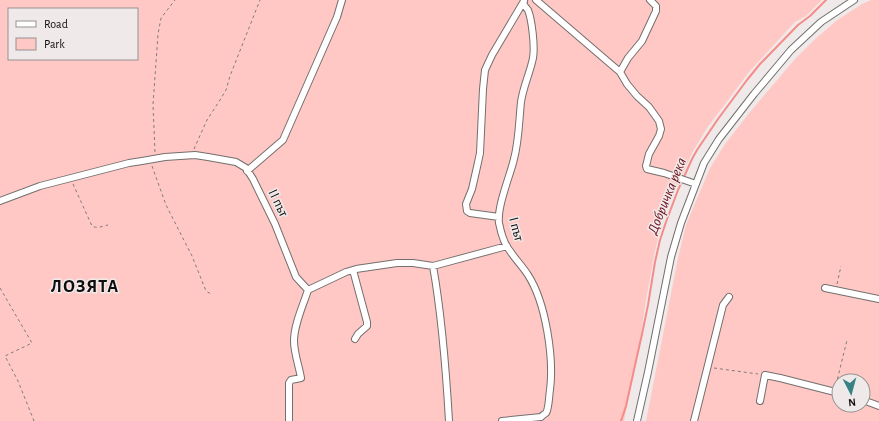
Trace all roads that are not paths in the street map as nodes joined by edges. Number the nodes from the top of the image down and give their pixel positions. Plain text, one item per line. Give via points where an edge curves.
1 (342, 0) edge
2 (536, 0) edge
3 (650, 0) edge
4 (854, 0) edge
5 (524, 1) edge
6 (620, 72) junction
7 (247, 171) junction
8 (696, 184) junction
9 (0, 201) edge
10 (499, 217) junction
11 (507, 246) junction
12 (433, 266) junction
13 (353, 270) junction
14 (825, 288) dead end
15 (308, 290) junction
16 (730, 297) dead end
17 (879, 299) edge
18 (355, 339) dead end
19 (831, 391) edge
20 (760, 401) dead end
21 (289, 421) edge
22 (450, 421) edge
23 (504, 421) edge
24 (637, 421) edge
25 (694, 421) edge

1 - 7 street via 283,140
2 - 6 street
3 - 6 street via 656,6 656,11 642,41
4 - 8 street via 821,22 791,50 719,139 704,163
5 - 10 street, І път via 531,24 533,58 523,90 515,158
5 - 10 street via 485,70 480,153 466,204 470,213
6 - 8 street via 659,121 661,129 649,154 647,170
7 - 9 street, ІІ път via 236,162 192,155 129,163 40,186
7 - 15 street, ІІ път via 275,224 296,277
8 - 24 street via 671,257
10 - 11 street, І път
11 - 12 street
11 - 23 street, І път via 529,276 538,296 548,339 551,369 546,414 541,417
12 - 13 street via 398,263
12 - 22 street via 439,298
13 - 15 street
13 - 18 street via 367,322 367,326
14 - 17 street
15 - 21 street via 295,329 294,341 301,378 289,383
16 - 25 street via 723,305
19 - 20 street via 765,376

